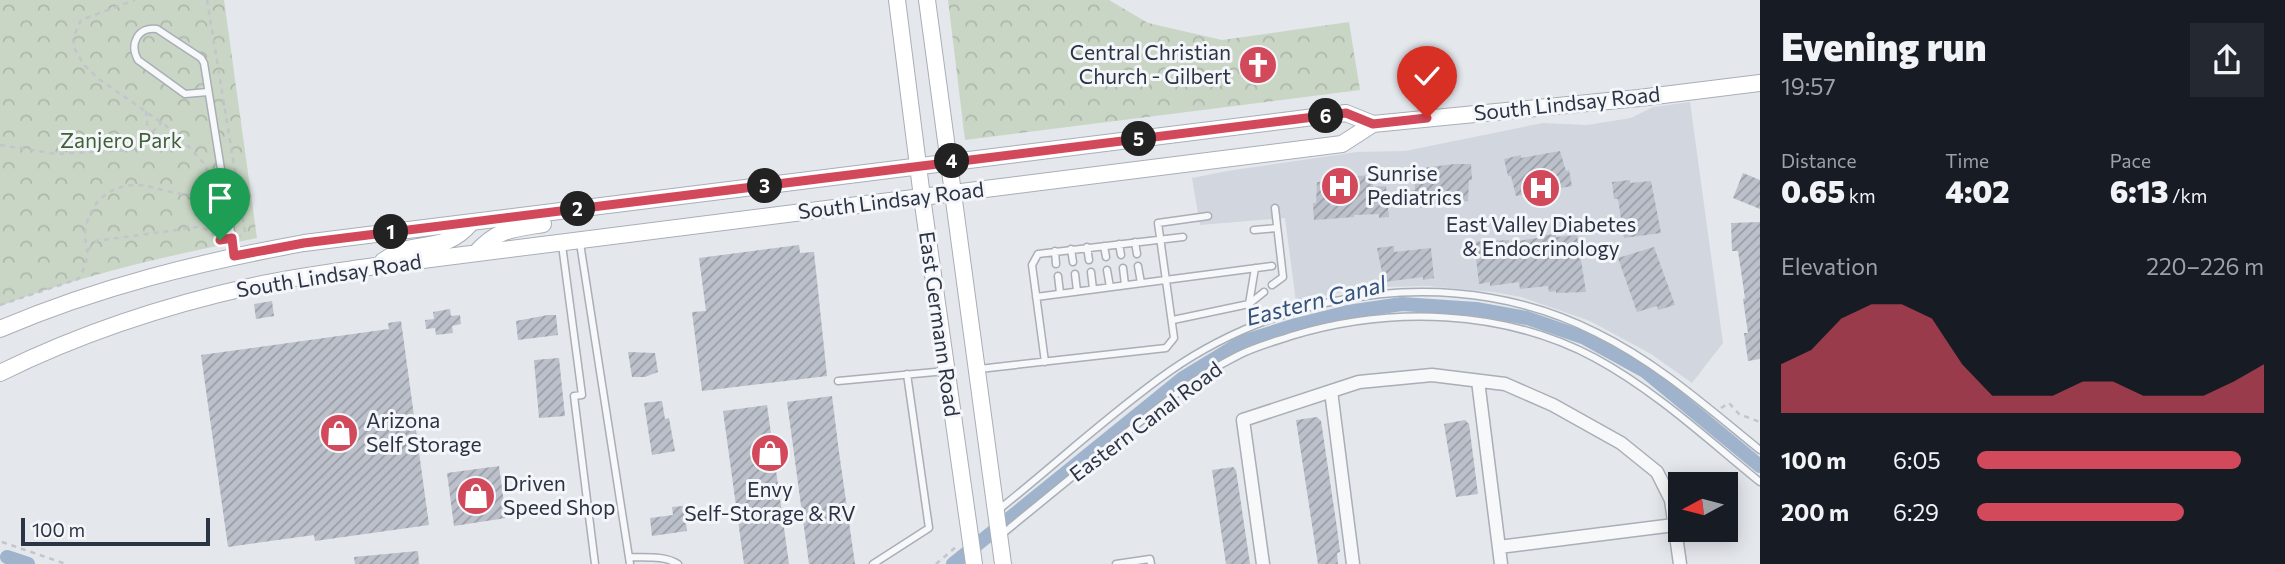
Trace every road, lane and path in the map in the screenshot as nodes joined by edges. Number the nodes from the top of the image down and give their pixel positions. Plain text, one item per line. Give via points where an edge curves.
1 (135, 0) edge
2 (207, 0) edge
3 (897, 0) edge
4 (927, 0) edge
5 (1760, 83) edge
6 (208, 92) junction
7 (146, 111) junction
8 (162, 122) junction
9 (1373, 124) junction
10 (148, 136) junction
11 (0, 145) edge
12 (949, 162) junction
13 (918, 166) junction
14 (954, 193) junction
15 (922, 197) junction
16 (588, 208) junction
17 (1275, 208) dead end
18 (1208, 216) dead end
19 (471, 223) junction
20 (1277, 228) junction
21 (1254, 230) dead end
22 (1183, 237) dead end
23 (232, 238) junction
24 (1161, 239) junction
25 (579, 241) junction
26 (1135, 242) junction
27 (562, 243) junction
28 (1119, 244) junction
29 (1104, 246) junction
30 (1087, 247) junction
31 (1072, 249) junction
32 (88, 250) junction
33 (1055, 251) junction
34 (476, 253) junction
35 (1136, 254) dead end
36 (1121, 255) dead end
37 (234, 256) junction
38 (1106, 257) dead end
39 (1089, 260) dead end
40 (1073, 261) dead end
41 (1056, 264) dead end
42 (1138, 265) dead end
43 (1272, 265) dead end
44 (375, 266) junction
45 (1123, 268) dead end
46 (1255, 268) junction
47 (1107, 270) dead end
48 (1091, 272) dead end
49 (1075, 274) dead end
50 (1058, 276) dead end
51 (1167, 280) junction
52 (1141, 283) junction
53 (1125, 285) junction
54 (1272, 285) dead end
55 (1110, 287) junction
56 (1093, 289) junction
57 (1077, 291) junction
58 (1264, 292) dead end
59 (1060, 293) junction
60 (1036, 296) junction
61 (1250, 304) junction
62 (0, 305) edge
63 (1173, 320) junction
64 (0, 328) edge
65 (1045, 362) junction
66 (977, 369) junction
67 (946, 371) junction
68 (0, 373) edge
69 (907, 374) junction
70 (1478, 380) junction
71 (838, 381) dead end
72 (1331, 391) junction
73 (1729, 404) dead end
74 (1760, 422) edge
75 (1760, 450) edge
76 (1760, 482) edge
77 (1668, 494) edge
78 (996, 512) junction
79 (1668, 526) edge
80 (969, 536) junction
81 (999, 537) junction
82 (2, 542) dead end
83 (1677, 542) edge
84 (1499, 547) junction
85 (629, 561) edge
86 (973, 562) edge
87 (66, 564) edge
88 (595, 564) edge
89 (678, 564) edge
90 (873, 564) edge
91 (936, 564) edge
92 (1003, 564) edge
93 (1116, 564) edge
94 (1151, 564) edge
95 (1263, 564) edge
96 (1353, 564) edge
97 (1501, 564) edge
98 (1680, 564) edge

1 - 7 path via 81,20 74,47 99,79
2 - 23 path via 245,232
3 - 13 main road, East Germann Road
4 - 12 main road, East Germann Road
5 - 9 main road, South Lindsay Road
6 - 6 lane via 201,58 157,29 140,32 134,44 138,60 185,94
6 - 23 lane
7 - 8 path
7 - 10 path
8 - 10 path
8 - 32 path via 206,166 206,193 183,194 135,184 115,188 90,213 85,232
9 - 12 main road, South Lindsay Road via 1346,113
9 - 14 main road, South Lindsay Road via 1342,144
10 - 11 path via 132,150 119,151 56,154
12 - 13 main road, South Lindsay Road
12 - 14 main road, East Germann Road
13 - 15 main road, East Germann Road
13 - 16 main road, South Lindsay Road
14 - 15 main road, South Lindsay Road
14 - 66 main road, East Germann Road
15 - 25 main road, South Lindsay Road
15 - 67 main road, East Germann Road
16 - 19 main road, South Lindsay Road
16 - 34 main road via 553,222 500,233
17 - 20 lane
18 - 24 lane via 1158,223
19 - 37 main road, South Lindsay Road
19 - 44 main road via 452,239 401,251
20 - 21 lane
20 - 54 lane via 1283,277
22 - 24 lane
23 - 32 path via 220,240 198,227 96,241
23 - 37 lane
24 - 26 lane
24 - 51 lane
25 - 27 main road, South Lindsay Road
25 - 85 lane
26 - 28 lane
26 - 35 lane
27 - 34 main road, South Lindsay Road
27 - 88 lane via 582,395 573,396
28 - 29 lane
28 - 36 lane
29 - 30 lane
29 - 38 lane
30 - 31 lane
30 - 39 lane
31 - 33 lane
31 - 40 lane
32 - 62 path via 78,279
33 - 41 lane
33 - 60 lane via 1038,254 1032,265
34 - 44 main road, South Lindsay Road
37 - 64 main road, South Lindsay Road via 111,288
42 - 52 lane
43 - 46 lane
44 - 68 main road, South Lindsay Road via 252,286 187,303 124,322
45 - 53 lane
46 - 51 lane
46 - 61 lane
47 - 55 lane
48 - 56 lane
49 - 57 lane
50 - 59 lane
51 - 52 lane
51 - 63 lane
52 - 53 lane
53 - 55 lane
55 - 56 lane
56 - 57 lane
57 - 59 lane
58 - 61 lane
59 - 60 lane
60 - 65 lane
61 - 63 lane
63 - 65 lane via 1174,338 1166,348
65 - 66 lane
66 - 78 main road, East Germann Road
67 - 69 lane
67 - 80 main road, East Germann Road
69 - 71 lane
69 - 90 lane via 929,528
70 - 72 street via 1432,375 1359,382
70 - 77 street via 1505,384 1553,405 1621,443 1657,472
70 - 84 street
72 - 95 street via 1244,420
72 - 96 street
73 - 74 path via 1739,414
75 - 78 lane via 1636,354 1558,316 1484,298 1364,295 1268,319 1203,350 1078,443
76 - 81 lane, Eastern Canal Road via 1642,387 1557,341 1454,317 1381,318 1288,337 1211,370
78 - 81 main road, East Germann Road
79 - 84 street
80 - 86 main road, East Germann Road
80 - 91 path
81 - 92 main road, East Germann Road
82 - 87 path
83 - 98 street
84 - 97 street
85 - 89 lane via 661,558
93 - 94 lane via 1150,559

